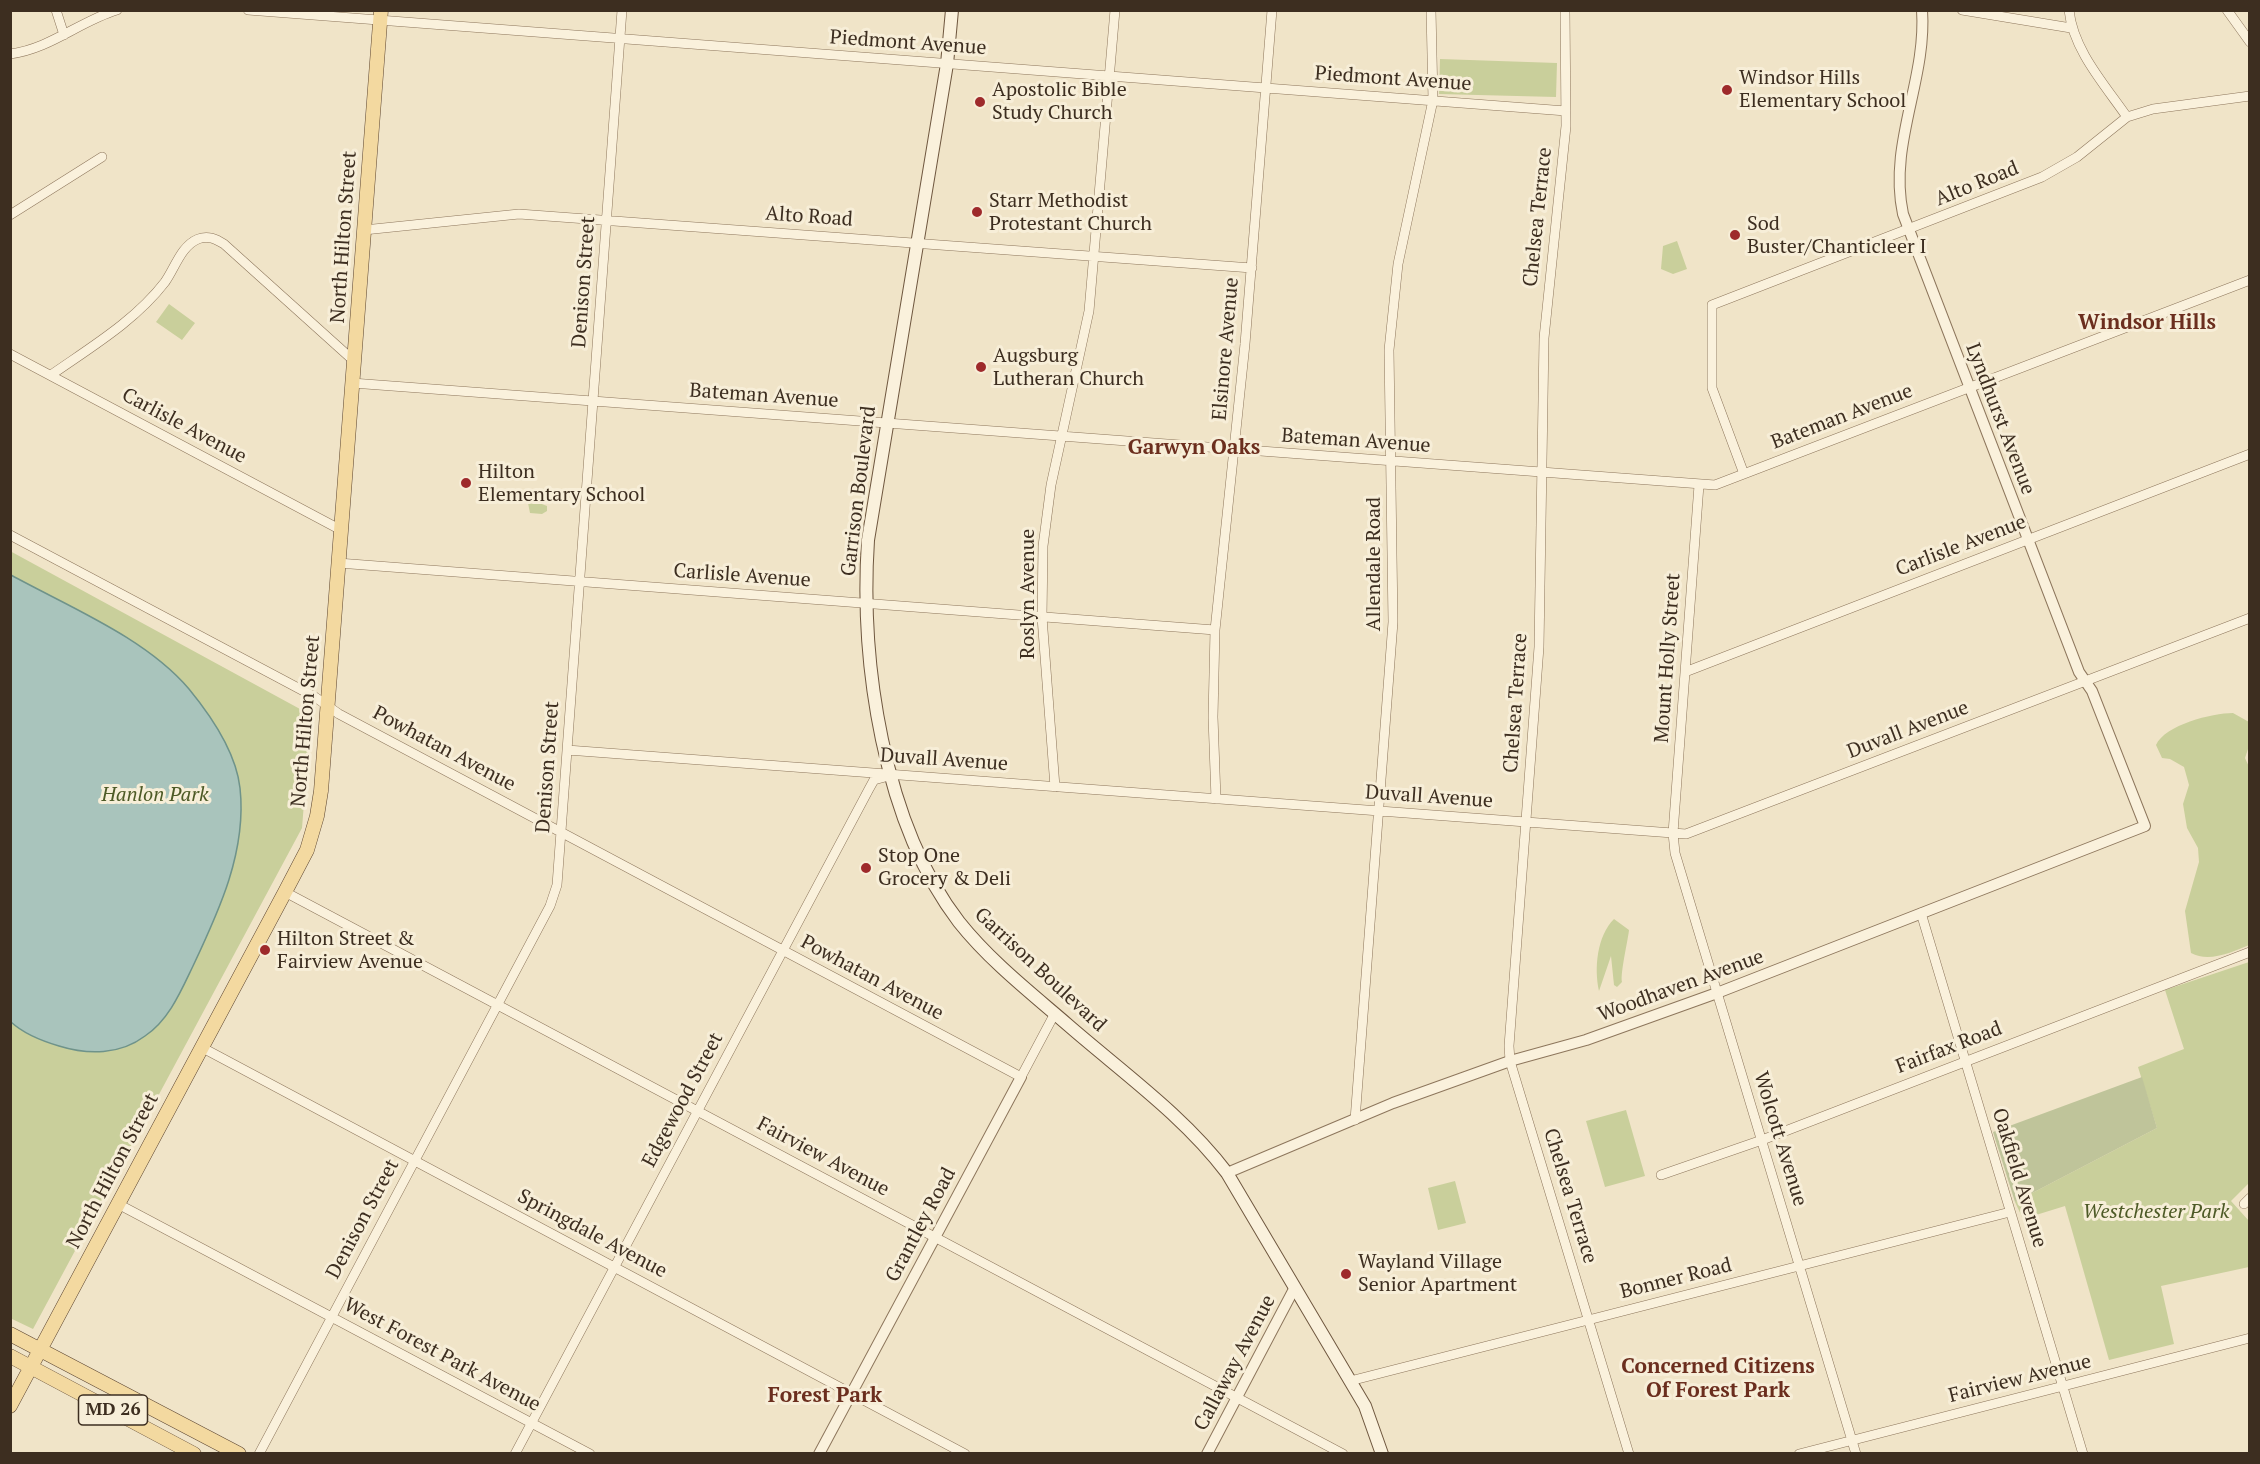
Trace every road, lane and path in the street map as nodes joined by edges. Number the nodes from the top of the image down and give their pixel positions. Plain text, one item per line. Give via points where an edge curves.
1 (56, 10) edge
2 (117, 10) edge
3 (248, 10) edge
4 (622, 10) edge
5 (952, 10) edge
6 (1114, 10) edge
7 (1272, 10) edge
8 (1431, 10) edge
9 (1565, 10) edge
10 (1922, 10) edge
11 (1962, 10) edge
12 (2068, 10) edge
13 (2227, 10) edge
14 (380, 15) edge
15 (2071, 28) junction
16 (64, 35) junction
17 (620, 39) junction
18 (2250, 42) edge
19 (10, 54) edge
20 (947, 64) junction
21 (1108, 76) junction
22 (1265, 88) junction
23 (2250, 96) edge
24 (1432, 100) junction
25 (1566, 111) junction
26 (2127, 117) junction
27 (102, 158) dead end
28 (10, 215) edge
29 (606, 220) junction
30 (364, 230) junction
31 (1908, 231) junction
32 (916, 243) junction
33 (1095, 257) junction
34 (1251, 268) junction
35 (2250, 280) edge
36 (10, 354) edge
37 (354, 361) junction
38 (51, 375) junction
39 (352, 383) junction
40 (1968, 388) junction
41 (593, 401) junction
42 (886, 423) junction
43 (1062, 436) junction
44 (1235, 450) junction
45 (2250, 454) edge
46 (1392, 462) junction
47 (1541, 473) junction
48 (1744, 474) junction
49 (1700, 485) junction
50 (341, 530) junction
51 (10, 535) edge
52 (2027, 539) junction
53 (338, 563) junction
54 (579, 582) junction
55 (866, 603) junction
56 (1042, 617) junction
57 (2250, 618) edge
58 (1215, 630) junction
59 (1685, 672) junction
60 (2084, 681) junction
61 (328, 705) junction
62 (567, 750) junction
63 (892, 774) junction
64 (1055, 787) junction
65 (1216, 799) junction
66 (1379, 811) junction
67 (1526, 823) junction
68 (2145, 826) joint
69 (561, 831) junction
70 (1673, 833) junction
71 (285, 892) junction
72 (1921, 913) junction
73 (783, 951) junction
74 (2250, 952) edge
75 (1717, 993) junction
76 (497, 1004) junction
77 (1055, 1013) junction
78 (201, 1047) junction
79 (1510, 1061) junction
80 (1965, 1062) junction
81 (1021, 1077) junction
82 (697, 1111) junction
83 (1355, 1120) junction
84 (1762, 1140) junction
85 (414, 1160) junction
86 (1227, 1173) junction
87 (1660, 1175) dead end
88 (118, 1204) junction
89 (2010, 1212) junction
90 (935, 1237) junction
91 (1800, 1266) junction
92 (614, 1267) junction
93 (1294, 1289) junction
94 (332, 1317) junction
95 (1588, 1320) junction
96 (10, 1334) edge
97 (2250, 1338) edge
98 (40, 1349) junction
99 (10, 1356) edge
100 (32, 1366) junction
101 (1350, 1381) junction
102 (2062, 1386) junction
103 (852, 1393) junction
104 (1237, 1397) junction
105 (10, 1406) edge
106 (531, 1422) junction
107 (1852, 1440) junction
108 (194, 1454) edge
109 (239, 1454) edge
110 (259, 1454) edge
111 (515, 1454) edge
112 (590, 1454) edge
113 (819, 1454) edge
114 (965, 1454) edge
115 (1208, 1454) edge
116 (1344, 1454) edge
117 (1383, 1454) edge
118 (1629, 1454) edge
119 (1799, 1454) edge
120 (1856, 1454) edge
121 (2083, 1454) edge

1 - 16 street
2 - 16 street
3 - 14 street, Piedmont Avenue
4 - 17 street, Denison Street
5 - 20 main road, Garrison Boulevard
6 - 21 street, Roslyn Avenue
7 - 22 street, Elsinore Avenue
8 - 24 street, Allendale Road
9 - 25 street, Chelsea Terrace
10 - 31 street, Lyndhurst Avenue via 1922,41 1898,181
11 - 15 street
12 - 15 street
13 - 18 street
14 - 17 street, Piedmont Avenue
14 - 30 main road, North Hilton Street
15 - 26 street
16 - 19 street
17 - 20 street, Piedmont Avenue
17 - 29 street, Denison Street
20 - 21 street, Piedmont Avenue
20 - 32 main road, Garrison Boulevard
21 - 22 street, Piedmont Avenue
21 - 33 street, Roslyn Avenue
22 - 24 street, Piedmont Avenue
22 - 34 street, Elsinore Avenue
23 - 26 street, Alto Road via 2153,109
24 - 25 street, Piedmont Avenue
24 - 46 street, Allendale Road via 1393,303 1388,385
25 - 47 street, Chelsea Terrace via 1544,338
26 - 31 street, Alto Road via 2064,166
27 - 28 street
29 - 30 street, Alto Road via 504,214
29 - 32 street, Alto Road
29 - 41 street, Denison Street
30 - 37 main road, North Hilton Street
31 - 40 street, Lyndhurst Avenue
31 - 48 street, Alto Road via 1712,305 1712,388
32 - 33 street, Alto Road
32 - 42 main road, Garrison Boulevard
33 - 34 street, Alto Road
33 - 43 street, Roslyn Avenue via 1085,342
34 - 44 street, Elsinore Avenue
35 - 40 street, Bateman Avenue
36 - 38 street, Carlisle Avenue
37 - 38 street via 224,244 206,237 183,252 166,280 142,307
37 - 39 main road, North Hilton Street
38 - 50 street, Carlisle Avenue
39 - 41 street, Bateman Avenue
39 - 50 main road, North Hilton Street
40 - 48 street, Bateman Avenue
40 - 52 street, Lyndhurst Avenue
41 - 42 street, Bateman Avenue
41 - 54 street, Denison Street
42 - 43 street, Bateman Avenue
42 - 55 main road, Garrison Boulevard via 869,531
43 - 44 street, Bateman Avenue
43 - 56 street, Roslyn Avenue via 1046,516
44 - 46 street, Bateman Avenue
44 - 58 street, Elsinore Avenue
45 - 52 street, Carlisle Avenue
46 - 47 street, Bateman Avenue
46 - 66 street, Allendale Road via 1393,611
47 - 49 street, Bateman Avenue
47 - 67 street, Chelsea Terrace via 1539,647
48 - 49 street, Bateman Avenue via 1715,485
49 - 59 street, Mount Holly Street
50 - 53 main road, North Hilton Street
51 - 61 street, Powhatan Avenue
52 - 59 street, Carlisle Avenue
52 - 60 street, Lyndhurst Avenue
53 - 54 street, Carlisle Avenue
53 - 61 main road, North Hilton Street
54 - 55 street, Carlisle Avenue
54 - 62 street, Denison Street
55 - 56 street, Carlisle Avenue
55 - 63 main road, Garrison Boulevard via 870,667
56 - 58 street, Carlisle Avenue
56 - 64 street, Roslyn Avenue
57 - 60 street, Duvall Avenue
58 - 65 street, Elsinore Avenue
59 - 70 street, Mount Holly Street
60 - 68 street, Lyndhurst Avenue via 2092,691
60 - 70 street, Duvall Avenue via 1686,834
61 - 69 street, Powhatan Avenue
61 - 71 main road, North Hilton Street via 317,816 307,850
62 - 63 street, Duvall Avenue
62 - 69 street, Denison Street
63 - 64 street, Duvall Avenue
63 - 73 street, Edgewood Street via 874,780
63 - 77 main road, Garrison Boulevard via 920,855 946,903 974,939
64 - 65 street, Duvall Avenue
65 - 66 street, Duvall Avenue
66 - 67 street, Duvall Avenue
66 - 83 street, Allendale Road
67 - 70 street, Duvall Avenue
67 - 79 street, Chelsea Terrace
68 - 72 street, Woodhaven Avenue
69 - 73 street, Powhatan Avenue
69 - 76 street, Denison Street via 554,896
70 - 75 street, Wolcott Avenue via 1675,853
71 - 76 street, Fairview Avenue
71 - 78 main road, North Hilton Street
72 - 75 street, Woodhaven Avenue
72 - 80 street, Oakfield Avenue
73 - 81 street, Powhatan Avenue
73 - 82 street, Edgewood Street
74 - 80 street, Fairfax Road
75 - 79 street, Woodhaven Avenue via 1586,1040
75 - 84 street, Wolcott Avenue
76 - 82 street, Fairview Avenue
76 - 85 street, Denison Street
77 - 81 street, Grantley Road
77 - 86 main road, Garrison Boulevard via 1182,1124
78 - 85 street, Springdale Avenue
78 - 88 main road, North Hilton Street
79 - 83 street, Woodhaven Avenue
79 - 95 street, Chelsea Terrace
80 - 84 street, Fairfax Road
80 - 89 street, Oakfield Avenue
81 - 90 street, Grantley Road
82 - 90 street, Fairview Avenue
82 - 92 street, Edgewood Street
83 - 86 street, Woodhaven Avenue
84 - 87 street, Fairfax Road
84 - 91 street, Wolcott Avenue
85 - 92 street, Springdale Avenue
85 - 94 street, Denison Street
86 - 93 main road, Garrison Boulevard
88 - 94 street, West Forest Park Avenue
88 - 98 main road, North Hilton Street
89 - 91 street, Bonner Road
89 - 102 street, Oakfield Avenue
90 - 103 street, Grantley Road
90 - 104 street, Fairview Avenue
91 - 95 street, Bonner Road
91 - 107 street, Wolcott Avenue
92 - 103 street, Springdale Avenue
92 - 106 street, Edgewood Street
93 - 101 main road, Garrison Boulevard
93 - 104 street, Callaway Avenue
94 - 106 street, West Forest Park Avenue
94 - 110 street, Denison Street
95 - 101 street, Bonner Road
95 - 118 street, Chelsea Terrace
96 - 98 main road, MD 26
97 - 102 street, Fairview Avenue
98 - 100 main road, North Hilton Street
98 - 109 main road, MD 26
99 - 100 main road, MD 26
100 - 105 main road, North Hilton Street
100 - 108 main road, MD 26
101 - 117 main road, Garrison Boulevard
102 - 107 street, Fairview Avenue
102 - 121 street, Oakfield Avenue
103 - 113 street, Grantley Road
103 - 114 street, Springdale Avenue
104 - 115 street, Callaway Avenue
104 - 116 street, Fairview Avenue
106 - 111 street, Edgewood Street
106 - 112 street, West Forest Park Avenue
107 - 119 street, Fairview Avenue
107 - 120 street, Wolcott Avenue

